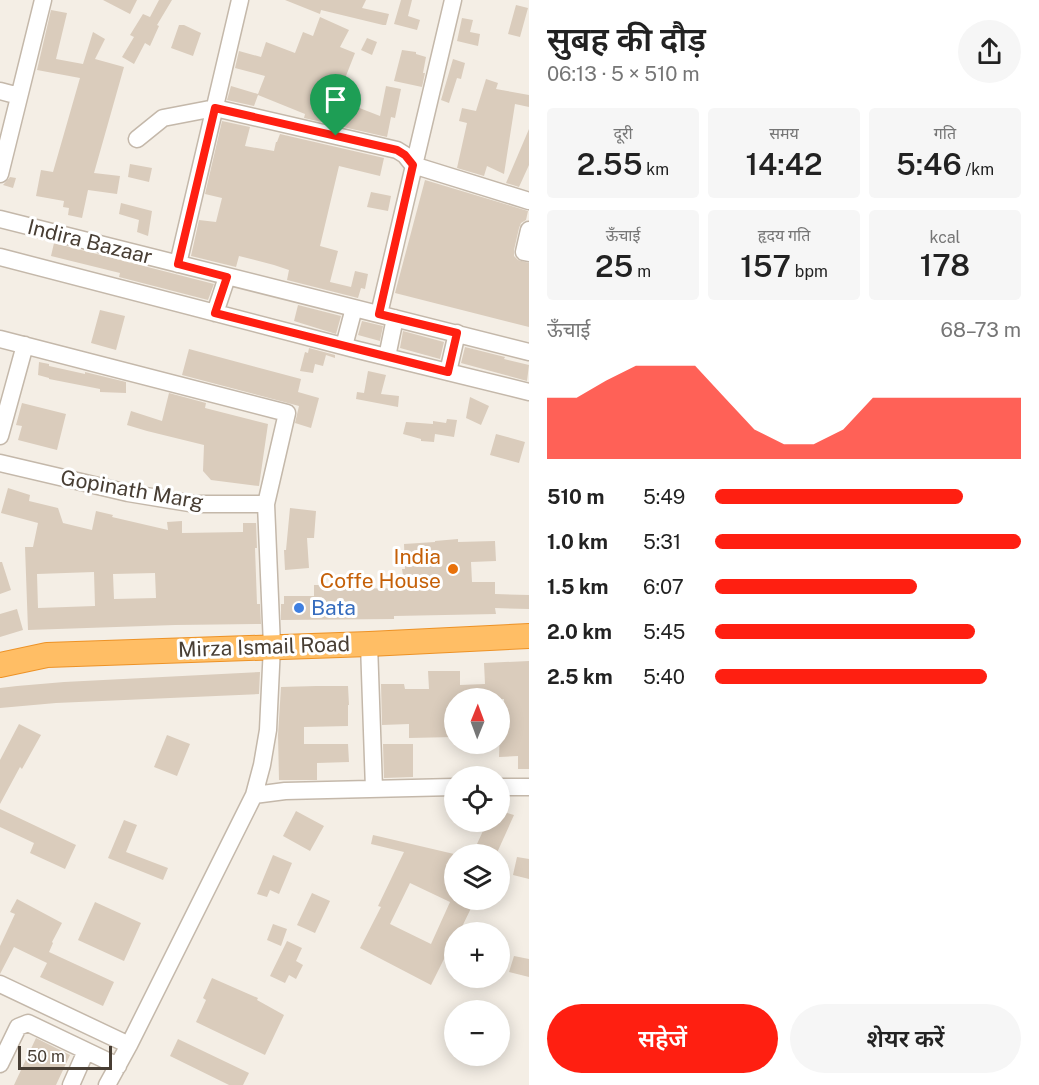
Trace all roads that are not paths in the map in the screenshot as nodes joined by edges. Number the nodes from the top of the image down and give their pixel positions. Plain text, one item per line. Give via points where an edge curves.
1 (43, 0) edge
2 (240, 0) edge
3 (453, 0) edge
4 (0, 91) edge
5 (19, 96) junction
6 (215, 108) junction
7 (137, 139) dead end
8 (413, 165) junction
9 (0, 174) edge
10 (529, 201) edge
11 (0, 219) edge
12 (529, 231) edge
13 (529, 253) edge
14 (0, 257) edge
15 (178, 264) junction
16 (227, 277) junction
17 (354, 308) junction
18 (215, 313) junction
19 (387, 316) junction
20 (457, 333) junction
21 (0, 339) edge
22 (25, 345) junction
23 (344, 346) junction
24 (529, 352) edge
25 (387, 357) junction
26 (448, 372) junction
27 (529, 392) edge
28 (0, 435) edge
29 (0, 463) edge
30 (266, 504) junction
31 (529, 636) edge
32 (369, 644) junction
33 (272, 646) junction
34 (0, 665) edge
35 (444, 787) edge
36 (510, 787) edge
37 (529, 787) edge
38 (374, 789) junction
39 (254, 795) junction
40 (0, 984) edge
41 (129, 1045) junction
42 (86, 1051) junction
43 (0, 1064) edge
44 (118, 1066) junction
45 (71, 1085) edge
46 (108, 1085) edge

1 - 5 street
2 - 6 street
3 - 8 street
4 - 5 street
5 - 9 street
6 - 7 street via 163,118
6 - 8 street via 397,150
6 - 15 street
8 - 10 street
8 - 19 street
11 - 15 street, Indira Bazaar
12 - 13 street via 524,252
14 - 18 street
15 - 16 street, Indira Bazaar
16 - 17 street, Indira Bazaar
16 - 18 street
17 - 19 street, Indira Bazaar
17 - 23 street
18 - 23 street
19 - 20 street, Indira Bazaar
19 - 25 street
20 - 24 street, Indira Bazaar
20 - 26 street
21 - 22 street
22 - 28 street
22 - 30 street via 287,413
23 - 25 street
25 - 26 street
26 - 27 street
29 - 30 street, Gopinath Marg via 128,493 195,504
30 - 33 street
31 - 32 highway, Mirza Ismail Road
32 - 33 highway, Mirza Ismail Road
32 - 38 street
33 - 34 highway, Mirza Ismail Road via 47,655
33 - 39 street via 268,730
35 - 38 street
36 - 37 street
38 - 39 street
39 - 41 street
40 - 41 street
41 - 44 street
42 - 43 street via 28,1023 18,1027
42 - 44 street
42 - 45 street
44 - 46 street

